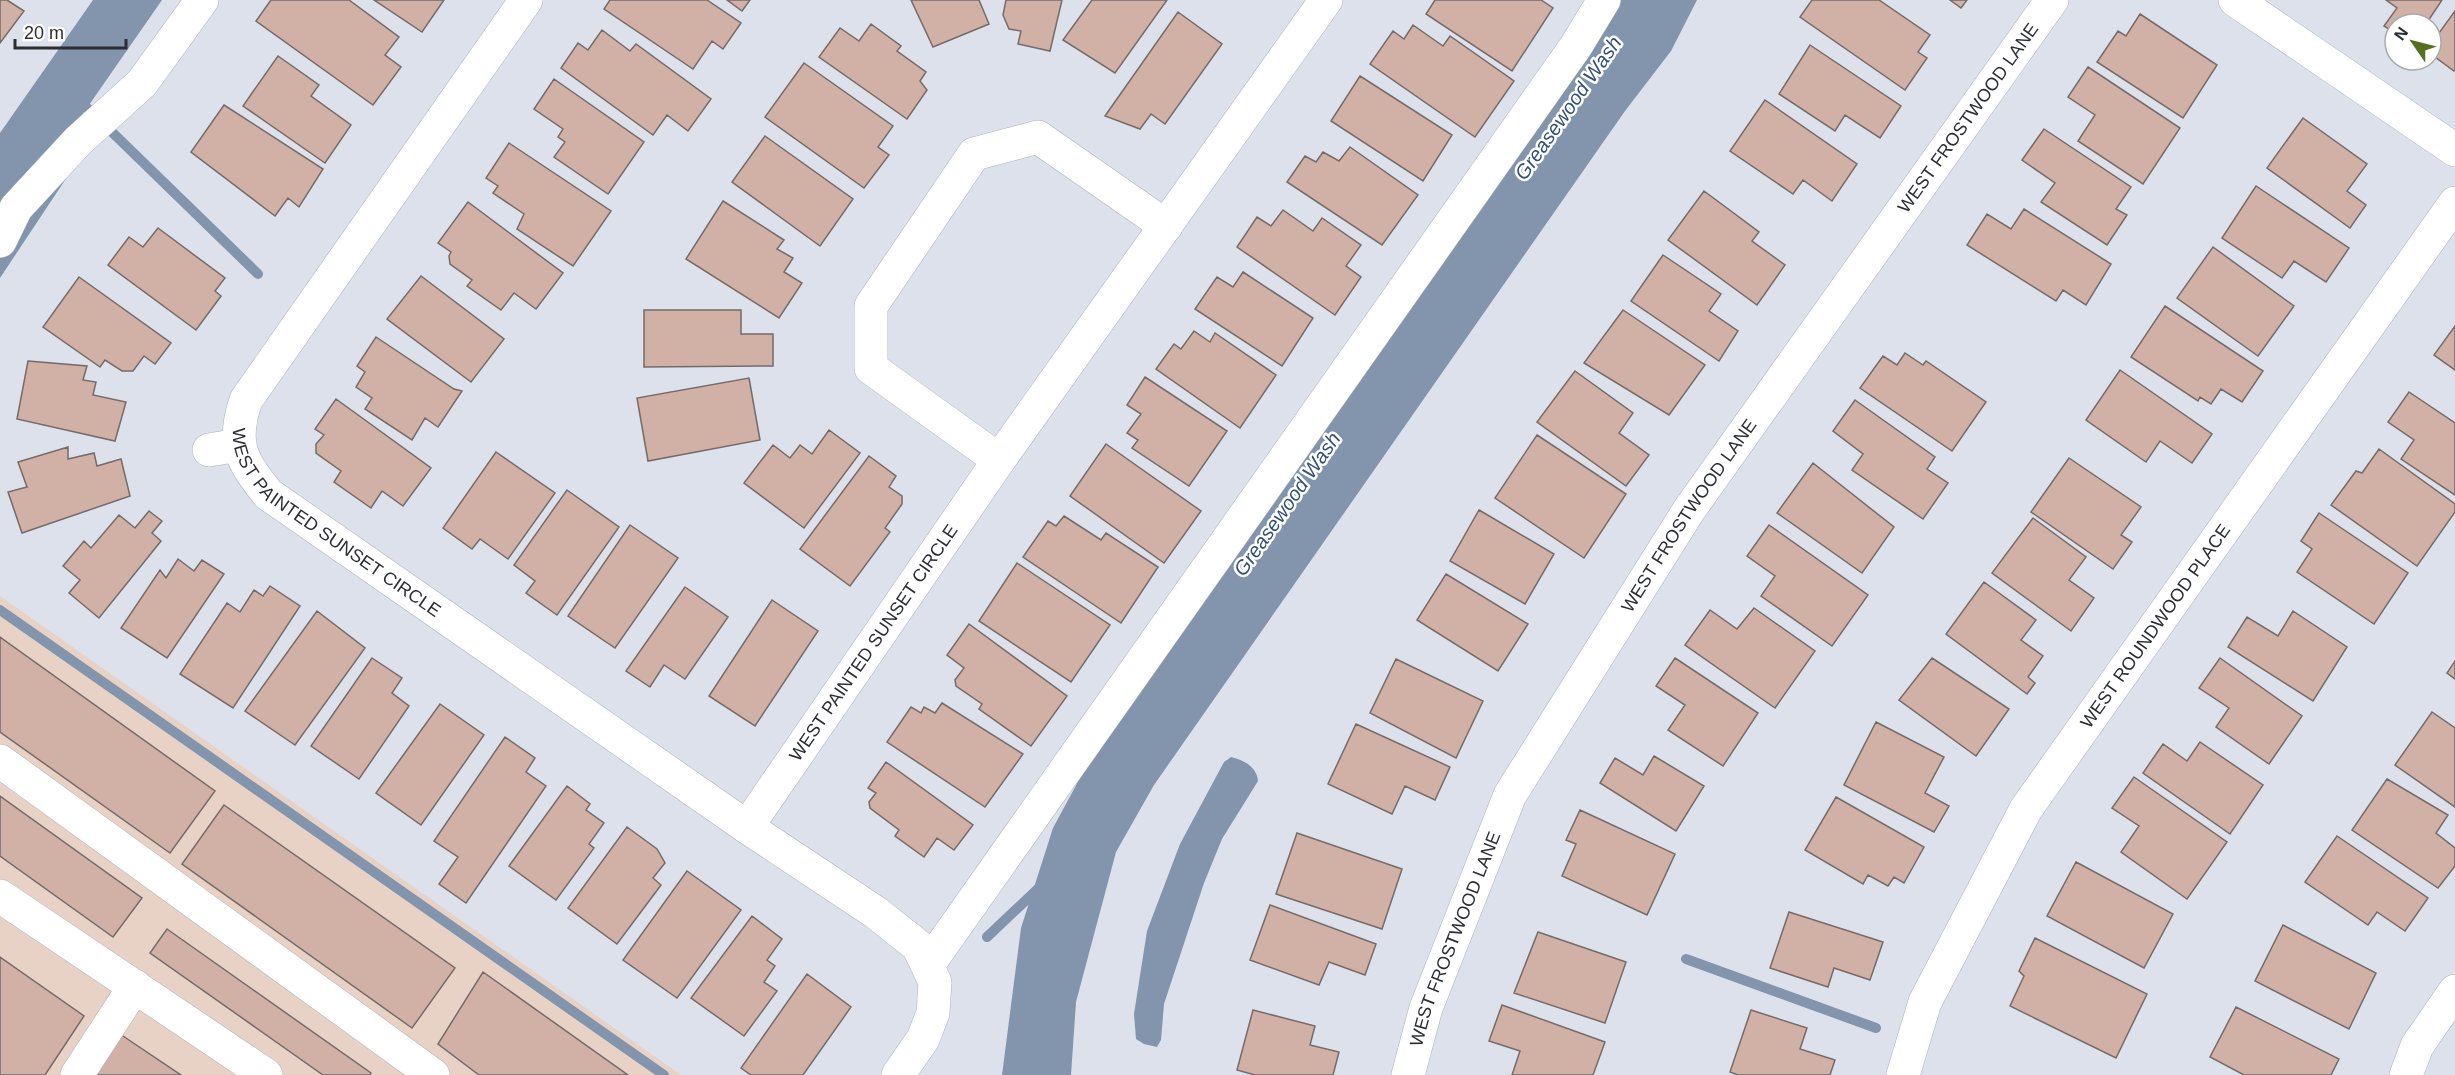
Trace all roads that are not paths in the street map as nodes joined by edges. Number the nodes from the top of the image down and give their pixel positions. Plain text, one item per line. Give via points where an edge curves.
1 (201, 0) edge
2 (526, 0) edge
3 (1326, 0) edge
4 (1604, 0) edge
5 (2052, 0) edge
6 (2235, 0) edge
7 (2455, 150) edge
8 (2455, 203) edge
9 (1166, 226) junction
10 (0, 241) edge
11 (999, 460) junction
12 (0, 761) edge
13 (747, 827) junction
14 (0, 896) edge
15 (928, 965) junction
16 (135, 986) junction
17 (2455, 991) edge
18 (77, 1075) edge
19 (266, 1075) edge
20 (434, 1075) edge
21 (898, 1075) edge
22 (1408, 1075) edge
23 (1903, 1075) edge
24 (2406, 1075) edge

1 - 10 street via 142,84 78,141 16,208
2 - 13 street, WEST PAINTED SUNSET CIRCLE via 246,400 224,447 247,467 268,494
3 - 9 street, WEST PAINTED SUNSET CIRCLE
4 - 15 street via 1576,46
5 - 22 street, WEST FROSTWOOD LANE via 1689,510 1510,795 1426,1008
6 - 7 street
8 - 23 street, WEST ROUNDWOOD PLACE via 2026,809 1925,1002
9 - 11 street, WEST PAINTED SUNSET CIRCLE
9 - 11 street via 1038,137 974,154 871,306 871,368
11 - 13 street, WEST PAINTED SUNSET CIRCLE
12 - 20 street
13 - 15 street, WEST PAINTED SUNSET CIRCLE via 875,912 918,946
14 - 16 street
15 - 21 street, WEST PAINTED SUNSET CIRCLE via 935,982 933,1013 923,1039
16 - 18 street
16 - 19 street
17 - 24 street via 2416,1046

